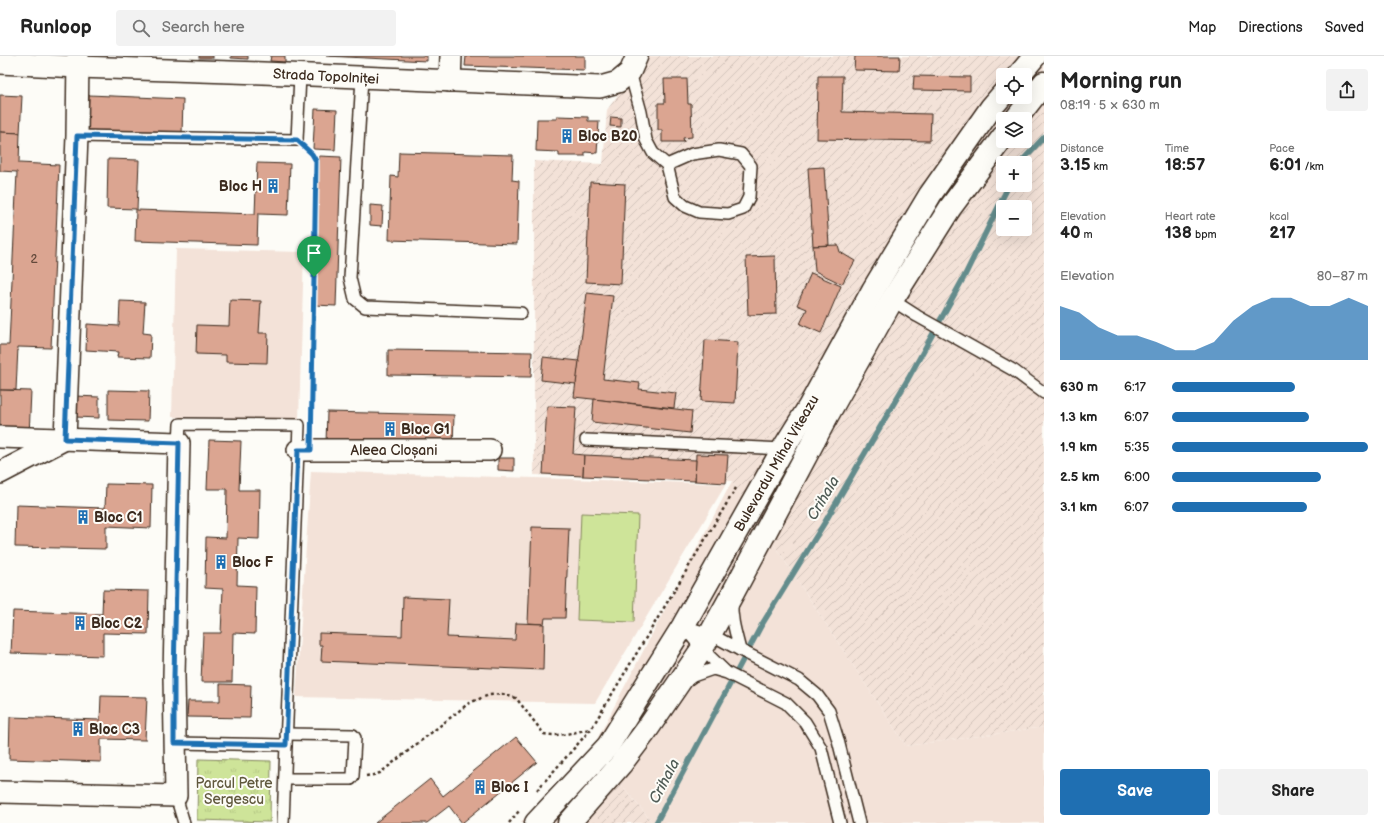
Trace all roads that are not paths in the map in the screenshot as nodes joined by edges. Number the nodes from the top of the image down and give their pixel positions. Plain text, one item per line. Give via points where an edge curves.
1 (451, 56) edge
2 (1035, 56) edge
3 (78, 62) edge
4 (0, 63) edge
5 (634, 64) edge
6 (264, 65) edge
7 (1025, 68) edge
8 (300, 75) junction
9 (362, 78) junction
10 (450, 81) junction
11 (1044, 83) edge
12 (996, 102) edge
13 (1021, 112) edge
14 (77, 136) junction
15 (996, 146) edge
16 (667, 165) junction
17 (892, 300) junction
18 (521, 313) dead end
19 (1044, 393) edge
20 (818, 411) junction
21 (0, 437) edge
22 (65, 439) junction
23 (586, 440) dead end
24 (179, 443) junction
25 (783, 449) junction
26 (298, 450) junction
27 (490, 450) dead end
28 (0, 473) edge
29 (733, 594) junction
30 (683, 626) junction
31 (706, 641) junction
32 (740, 650) junction
33 (727, 673) junction
34 (675, 688) junction
35 (286, 734) junction
36 (174, 743) junction
37 (286, 745) junction
38 (285, 779) junction
39 (0, 792) edge
40 (176, 796) junction
41 (184, 823) edge
42 (283, 823) edge
43 (536, 823) edge
44 (569, 823) edge
45 (840, 823) edge
46 (859, 823) edge

1 - 10 street
2 - 7 main road
3 - 4 street, Strada Topolniței
3 - 6 street, Strada Topolniței
3 - 14 street
5 - 10 street, Strada Topolniței via 618,82 600,87
5 - 16 lane via 646,140 653,153
6 - 8 street, Strada Topolniței
8 - 9 street, Strada Topolniței
8 - 14 lane via 297,140
9 - 10 street, Strada Topolniței
9 - 18 lane via 350,278 355,299 365,307
11 - 13 main road
12 - 20 main road, Bulevardul Mihai Viteazu via 930,195 873,290
14 - 22 street
15 - 17 main road, Bulevardul Mihai Viteazu via 950,208
16 - 16 lane via 675,197 685,206 699,212 728,214 743,209 749,197 750,166 741,154 719,150 692,154
17 - 19 lane via 1013,370
17 - 20 main road, Bulevardul Mihai Viteazu
20 - 25 main road, Bulevardul Mihai Viteazu
20 - 29 main road, Bulevardul Mihai Viteazu
21 - 22 street
22 - 24 street
22 - 28 street
23 - 25 lane
24 - 26 lane via 180,424 299,425
24 - 36 street
25 - 30 main road, Bulevardul Mihai Viteazu
26 - 27 street, Aleea Cloșani
26 - 35 lane
29 - 31 main road, Bulevardul Mihai Viteazu
29 - 32 lane via 733,624
30 - 31 lane
30 - 31 lane
30 - 43 main road, Bulevardul Mihai Viteazu via 608,746
31 - 32 lane
31 - 33 lane
31 - 34 main road, Bulevardul Mihai Viteazu
32 - 46 lane via 799,680 817,695 829,711
33 - 34 lane via 713,669 693,676
33 - 45 lane via 786,703 805,722 821,748
34 - 44 main road, Bulevardul Mihai Viteazu via 621,764
35 - 37 lane
35 - 38 lane via 353,735 355,738 354,776 351,779
36 - 37 lane
36 - 40 street
37 - 38 lane
38 - 42 lane
39 - 40 street
40 - 41 lane

